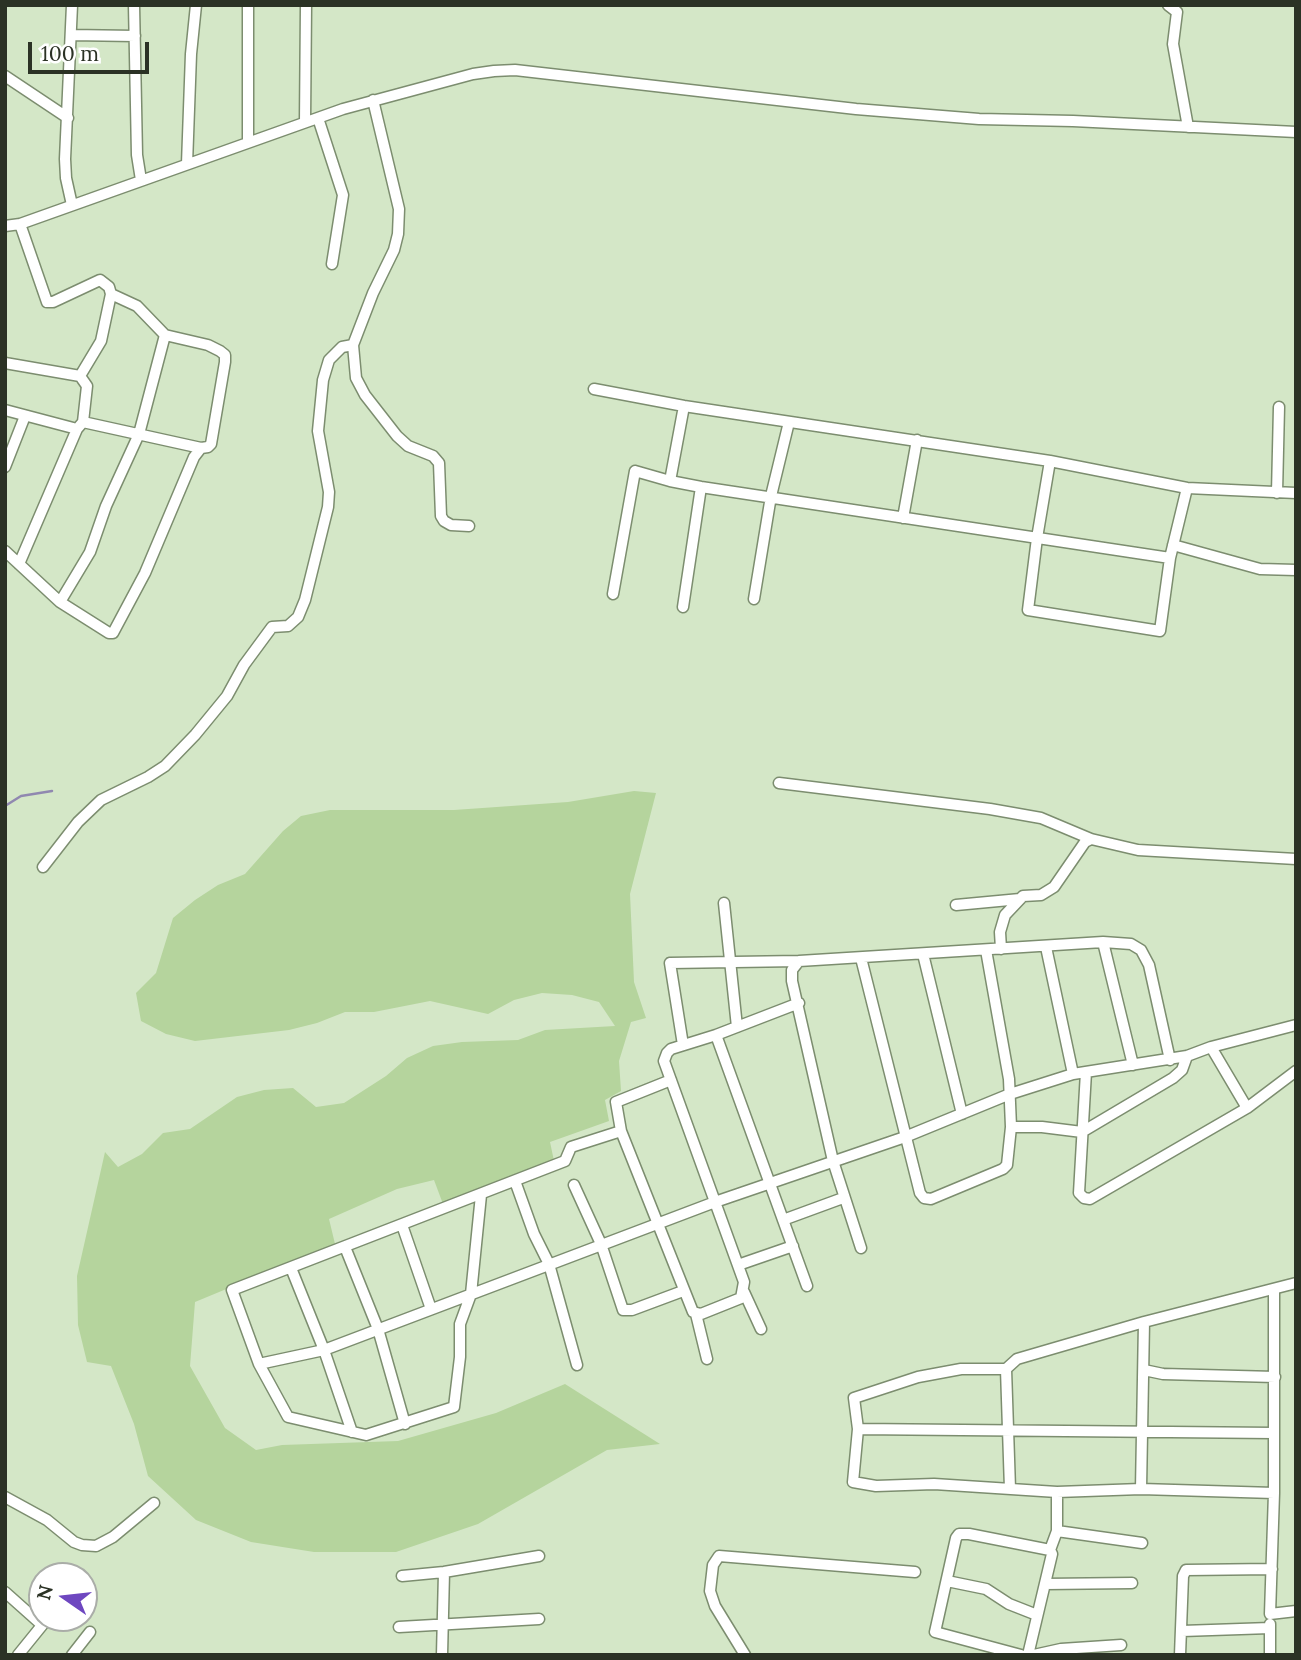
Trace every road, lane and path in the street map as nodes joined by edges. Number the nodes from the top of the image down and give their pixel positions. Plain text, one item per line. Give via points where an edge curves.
1 (72, 5) edge
2 (134, 5) edge
3 (196, 5) edge
4 (248, 5) edge
5 (306, 5) edge
6 (1168, 5) edge
7 (71, 35) junction
8 (135, 36) junction
9 (5, 76) edge
10 (373, 100) junction
11 (68, 118) junction
12 (318, 118) junction
13 (305, 122) junction
14 (1188, 127) junction
15 (1296, 132) edge
16 (248, 141) junction
17 (187, 164) junction
18 (141, 180) junction
19 (72, 205) junction
20 (20, 224) junction
21 (5, 226) edge
22 (332, 264) dead end
23 (111, 295) junction
24 (165, 335) junction
25 (354, 345) junction
26 (5, 363) edge
27 (80, 376) junction
28 (594, 389) dead end
29 (684, 406) junction
30 (1279, 407) dead end
31 (5, 410) edge
32 (25, 416) junction
33 (789, 422) junction
34 (80, 426) junction
35 (139, 434) junction
36 (917, 440) junction
37 (201, 448) junction
38 (1050, 461) junction
39 (5, 467) edge
40 (670, 481) junction
41 (701, 487) junction
42 (1186, 488) junction
43 (1277, 493) junction
44 (1296, 493) edge
45 (771, 496) junction
46 (903, 519) junction
47 (469, 526) dead end
48 (1037, 538) junction
49 (1174, 545) junction
50 (5, 551) edge
51 (1170, 558) junction
52 (19, 564) junction
53 (1296, 570) edge
54 (613, 594) dead end
55 (754, 599) dead end
56 (60, 603) junction
57 (683, 607) dead end
58 (779, 783) dead end
59 (1091, 839) junction
60 (1296, 859) edge
61 (43, 867) dead end
62 (1020, 899) junction
63 (724, 903) dead end
64 (956, 905) dead end
65 (1103, 942) junction
66 (1046, 947) junction
67 (1000, 949) junction
68 (986, 950) junction
69 (923, 954) junction
70 (861, 958) junction
71 (799, 961) junction
72 (730, 962) junction
73 (799, 1003) junction
74 (1296, 1025) edge
75 (737, 1027) junction
76 (716, 1035) junction
77 (683, 1045) junction
78 (1211, 1047) junction
79 (1187, 1056) junction
80 (1170, 1060) junction
81 (1133, 1065) junction
82 (1296, 1071) edge
83 (1086, 1072) junction
84 (1073, 1074) junction
85 (671, 1080) junction
86 (1010, 1094) junction
87 (1247, 1108) junction
88 (962, 1114) junction
89 (1011, 1127) junction
90 (621, 1130) junction
91 (1082, 1132) junction
92 (905, 1137) junction
93 (833, 1161) junction
94 (514, 1181) junction
95 (574, 1185) dead end
96 (771, 1185) junction
97 (481, 1195) junction
98 (843, 1198) junction
99 (715, 1202) junction
100 (783, 1220) junction
101 (659, 1224) junction
102 (402, 1225) junction
103 (601, 1244) junction
104 (793, 1246) junction
105 (345, 1247) junction
106 (861, 1248) dead end
107 (549, 1264) junction
108 (738, 1265) junction
109 (291, 1268) junction
110 (1296, 1283) edge
111 (807, 1286) dead end
112 (1274, 1290) junction
113 (683, 1291) junction
114 (744, 1292) junction
115 (471, 1294) junction
116 (431, 1309) junction
117 (696, 1314) junction
118 (1144, 1322) junction
119 (378, 1329) junction
120 (761, 1329) dead end
121 (324, 1350) junction
122 (707, 1359) dead end
123 (259, 1364) junction
124 (577, 1365) dead end
125 (1006, 1369) junction
126 (1144, 1370) junction
127 (1275, 1377) junction
128 (405, 1424) junction
129 (858, 1429) junction
130 (1008, 1430) junction
131 (1143, 1431) junction
132 (352, 1432) junction
133 (1274, 1433) junction
134 (1010, 1489) junction
135 (1141, 1489) junction
136 (1057, 1492) junction
137 (1274, 1493) junction
138 (5, 1497) edge
139 (154, 1503) dead end
140 (1057, 1531) junction
141 (1142, 1543) dead end
142 (1050, 1550) junction
143 (539, 1556) dead end
144 (1272, 1569) junction
145 (444, 1572) junction
146 (915, 1572) dead end
147 (402, 1576) dead end
148 (947, 1581) junction
149 (1132, 1583) dead end
150 (1045, 1584) junction
151 (5, 1592) edge
152 (28, 1609) edge
153 (1296, 1611) edge
154 (1270, 1614) junction
155 (1037, 1615) junction
156 (539, 1619) dead end
157 (443, 1626) junction
158 (399, 1627) dead end
159 (1270, 1628) junction
160 (1182, 1631) junction
161 (37, 1632) edge
162 (90, 1632) dead end
163 (1121, 1645) dead end
164 (18, 1655) edge
165 (72, 1655) edge
166 (442, 1655) edge
167 (746, 1655) edge
168 (1021, 1655) edge
169 (1028, 1655) edge
170 (1034, 1655) edge
171 (1180, 1655) edge
172 (1270, 1655) edge

1 - 7 street
2 - 8 street
3 - 17 street
4 - 16 street
5 - 13 street
6 - 14 street via 1177,12 1173,44
7 - 8 street
7 - 11 street
8 - 18 street
9 - 11 street
10 - 12 street
10 - 14 street via 473,74 515,70 924,115
10 - 25 street via 399,209 398,234
11 - 19 street via 65,159
12 - 13 street
12 - 22 street via 343,195
13 - 16 street
14 - 15 street
16 - 17 street
17 - 18 street
18 - 19 street
19 - 20 street
20 - 21 street
20 - 23 street via 47,302 100,280
23 - 24 street via 137,306
23 - 27 street via 101,341
24 - 35 street
24 - 37 street via 208,345 225,355 211,444
25 - 47 street via 356,378 365,395 397,436 439,463 444,521
25 - 61 street via 342,347 329,360 323,380 318,418 328,507 298,617 288,626 272,627 227,696 164,766 101,800
26 - 27 street
27 - 34 street via 87,386
28 - 29 street
29 - 33 street
29 - 40 street
30 - 43 street
31 - 32 street
32 - 34 street
32 - 39 street
33 - 36 street
33 - 45 street
34 - 35 street
34 - 52 street
35 - 37 street
35 - 56 street via 90,552
36 - 38 street
36 - 46 street
37 - 56 street via 117,629 109,633
38 - 42 street
38 - 48 street
40 - 41 street
40 - 54 street via 635,471
41 - 45 street
41 - 57 street
42 - 43 street
42 - 49 street
43 - 44 street
45 - 46 street
45 - 55 street
46 - 48 street
48 - 51 street
48 - 51 street via 1028,610 1160,631
49 - 51 street
49 - 53 street via 1260,569
50 - 52 street
52 - 56 street
58 - 59 street via 1041,818
59 - 60 street via 1138,850
59 - 62 street via 1054,887
62 - 64 street
62 - 67 street via 1005,915
63 - 72 street
65 - 66 street
65 - 80 street via 1131,944 1146,957
65 - 81 street
66 - 67 street
66 - 84 street
67 - 68 street
68 - 69 street
68 - 86 street
69 - 70 street
69 - 88 street
70 - 71 street
70 - 92 street
71 - 72 street
71 - 73 street via 792,970
72 - 75 street
72 - 77 street via 670,963
73 - 75 street
73 - 93 street
74 - 78 street
75 - 76 street
76 - 77 street
76 - 96 street
77 - 85 street via 671,1049 664,1061
78 - 79 street
78 - 87 street
79 - 80 street
79 - 91 street via 1173,1079
80 - 81 street
81 - 83 street
82 - 87 street
83 - 84 street
83 - 91 street
84 - 86 street
85 - 90 street via 616,1102
85 - 99 street
86 - 88 street
86 - 89 street
87 - 91 street via 1090,1199 1079,1193
88 - 92 street
89 - 91 street
89 - 92 street via 1003,1169 931,1199 920,1194
90 - 94 street via 571,1147 565,1161
90 - 101 street
92 - 93 street
93 - 96 street
93 - 98 street
94 - 97 street
94 - 107 street
95 - 103 street
96 - 99 street
96 - 100 street
97 - 102 street
97 - 115 street
98 - 100 street
98 - 106 street
99 - 101 street
99 - 108 street
100 - 104 street
101 - 103 street
101 - 113 street
102 - 105 street
102 - 116 street
103 - 107 street
103 - 113 street via 623,1310
104 - 108 street
104 - 111 street
105 - 109 street
105 - 119 street
107 - 115 street
107 - 124 street
108 - 114 street
109 - 121 street
109 - 123 street via 232,1290
110 - 112 street
112 - 118 street
112 - 127 street
113 - 117 street
114 - 117 street via 741,1298
114 - 120 street
115 - 116 street
115 - 128 street via 460,1324 454,1407
116 - 119 street
117 - 122 street
118 - 125 street via 1017,1359
118 - 126 street
119 - 121 street
119 - 128 street
121 - 123 street
121 - 132 street
123 - 132 street via 288,1417
125 - 129 street via 961,1369 918,1377 855,1398
125 - 130 street
126 - 127 street
126 - 131 street
127 - 133 street
128 - 132 street via 366,1435
129 - 130 street
129 - 134 street via 853,1482
130 - 131 street
130 - 134 street
131 - 133 street
131 - 135 street
133 - 137 street
134 - 136 street
135 - 136 street
135 - 137 street
136 - 140 street
137 - 144 street
138 - 139 street via 47,1520 74,1542 96,1546
140 - 141 street
140 - 142 street
142 - 148 street via 959,1534
142 - 150 street
143 - 145 street
144 - 154 street
144 - 160 street via 1186,1570
145 - 147 street
145 - 157 street
146 - 167 street via 719,1556 713,1565 710,1591
148 - 155 street via 986,1589
148 - 168 street via 935,1632
149 - 150 street
150 - 155 street
151 - 152 street
153 - 154 street
154 - 159 street
155 - 169 street
156 - 157 street
157 - 158 street
157 - 166 street
159 - 160 street
159 - 172 street
160 - 171 street
161 - 164 street
162 - 165 street
163 - 170 street

